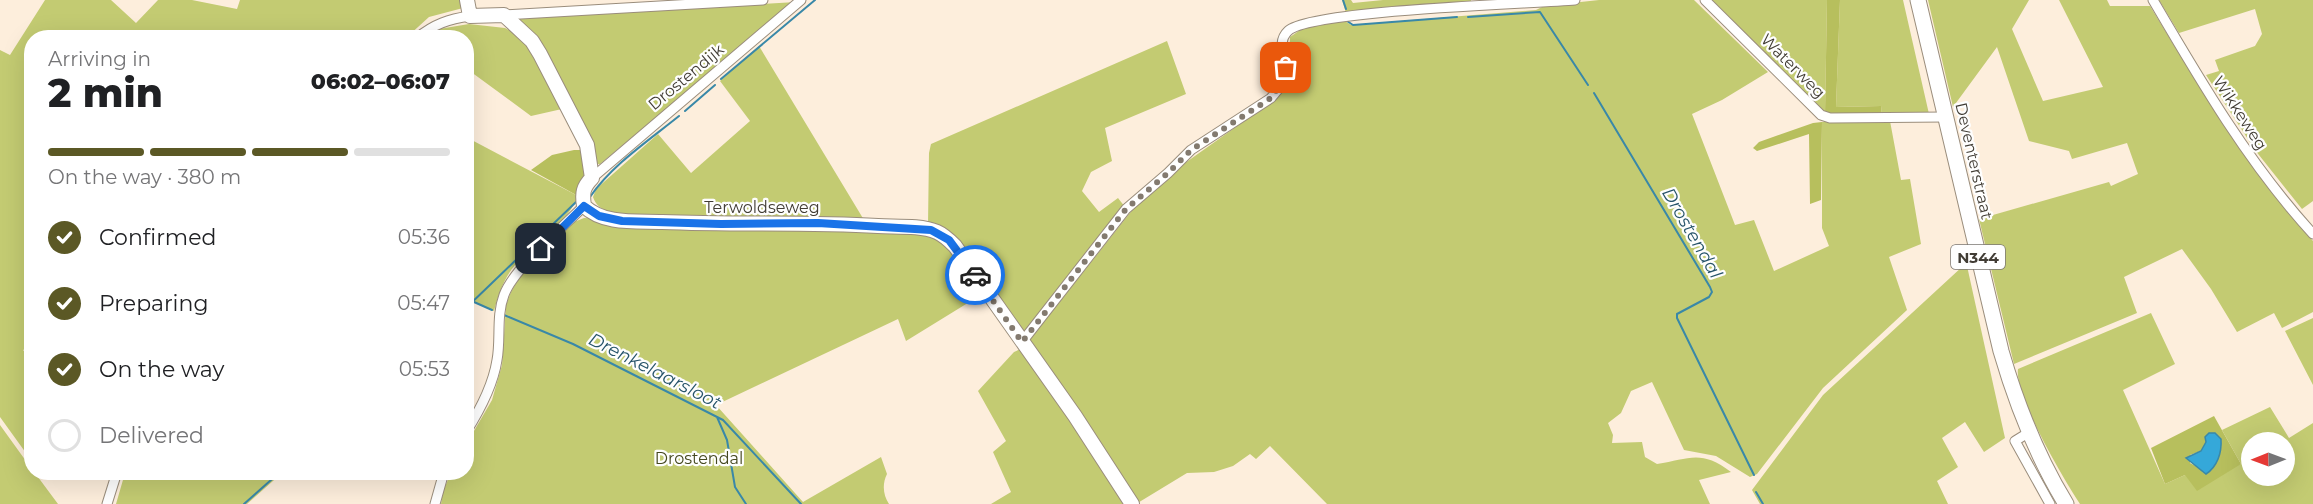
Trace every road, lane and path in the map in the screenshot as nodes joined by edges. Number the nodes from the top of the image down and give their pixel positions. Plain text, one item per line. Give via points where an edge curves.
1 (467, 0) edge
2 (763, 0) edge
3 (801, 0) edge
4 (1575, 0) edge
5 (1706, 0) edge
6 (1918, 0) edge
7 (2153, 0) edge
8 (504, 15) junction
9 (470, 16) junction
10 (426, 30) edge
11 (1946, 117) junction
12 (592, 178) junction
13 (583, 202) junction
14 (2313, 234) edge
15 (1022, 342) junction
16 (474, 419) edge
17 (2028, 433) junction
18 (114, 480) edge
19 (442, 480) edge
20 (107, 504) edge
21 (435, 504) edge
22 (1132, 504) edge
23 (2050, 504) edge
24 (2066, 504) edge

1 - 9 street
2 - 8 street
3 - 12 street, Drostendijk
4 - 15 street via 1349,15 1306,22 1288,30 1283,38 1285,78 1279,89 1191,150 1126,209
5 - 11 street, Waterweg via 1821,115
6 - 11 main road, Deventerstraat / N344
7 - 14 street, Wikkeweg via 2222,115
8 - 9 street
8 - 12 street via 540,54 587,145
9 - 10 street via 446,20
11 - 17 main road, Deventerstraat / N344 via 2001,351
12 - 13 street via 584,187
13 - 15 street, Terwoldseweg via 599,216 622,221 818,223 937,232 955,246
13 - 16 street via 513,278 504,294 495,370
15 - 22 street, Terwoldseweg
17 - 23 street via 2014,441
17 - 24 main road, Deventerstraat / N344
18 - 20 street
19 - 21 street

